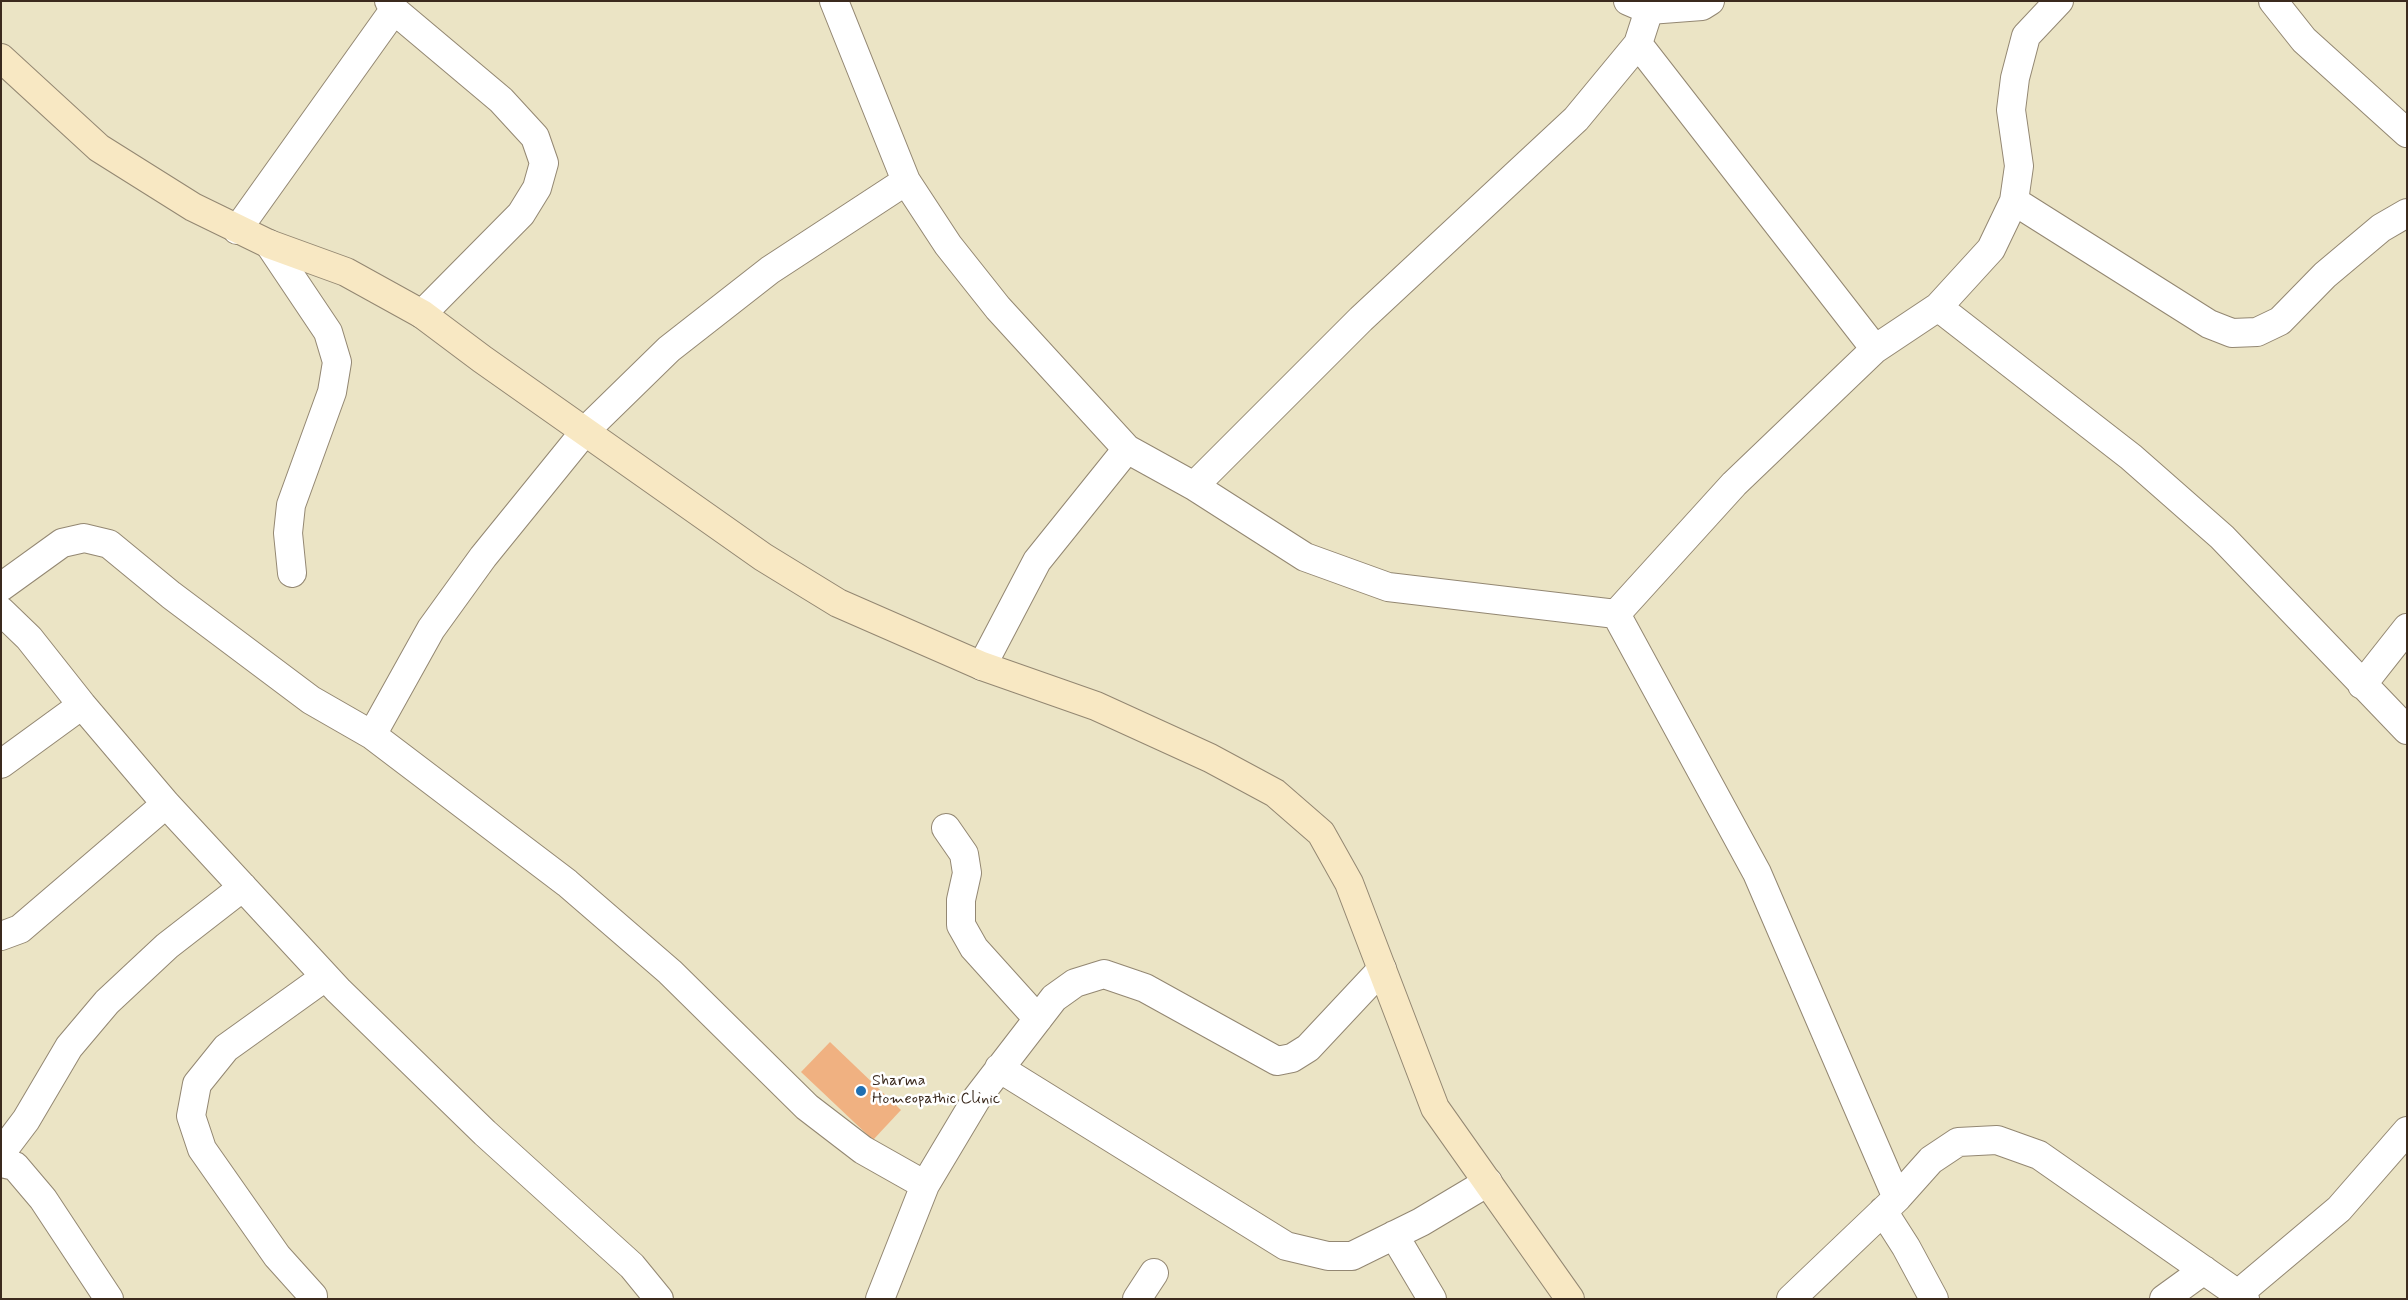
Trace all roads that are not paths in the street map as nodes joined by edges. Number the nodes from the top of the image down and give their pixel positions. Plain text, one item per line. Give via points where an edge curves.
1 (834, 1) edge
2 (1710, 1) edge
3 (2059, 1) edge
4 (2273, 1) edge
5 (392, 6) edge
6 (1638, 6) edge
7 (1638, 44) junction
8 (1, 58) edge
9 (2407, 133) edge
10 (906, 181) junction
11 (2014, 201) junction
12 (2407, 213) edge
13 (237, 230) junction
14 (269, 244) junction
15 (1938, 307) junction
16 (422, 314) junction
17 (1875, 349) junction
18 (586, 430) junction
19 (1128, 449) junction
20 (1194, 486) junction
21 (292, 573) dead end
22 (1, 586) edge
23 (1, 610) edge
24 (1616, 614) junction
25 (2407, 628) edge
26 (982, 666) junction
27 (2362, 685) junction
28 (82, 705) junction
29 (2407, 730) edge
30 (372, 736) junction
31 (1, 764) edge
32 (166, 804) junction
33 (946, 828) dead end
34 (243, 887) junction
35 (1, 936) edge
36 (1382, 969) junction
37 (326, 977) junction
38 (1038, 1019) junction
39 (999, 1068) junction
40 (2407, 1130) edge
41 (1, 1153) edge
42 (1, 1162) edge
43 (1488, 1182) junction
44 (924, 1185) junction
45 (1890, 1204) junction
46 (1394, 1235) junction
47 (2204, 1270) junction
48 (1154, 1273) dead end
49 (313, 1296) dead end
50 (2241, 1297) edge
51 (109, 1299) edge
52 (659, 1299) edge
53 (880, 1299) edge
54 (1136, 1299) edge
55 (1432, 1299) edge
56 (1570, 1299) edge
57 (1791, 1299) edge
58 (1934, 1299) edge
59 (2164, 1299) edge

1 - 10 street
2 - 6 street via 1702,6
3 - 11 street via 2026,36 2015,78 2011,110 2019,166
4 - 9 street via 2304,40
5 - 13 street
5 - 16 street via 501,100 535,138 544,163 537,188 521,214
6 - 7 street
7 - 17 street
7 - 20 street via 1576,119 1361,319
8 - 13 main road via 99,148 193,207
10 - 18 street via 762,276 669,349
10 - 19 street via 948,245 998,308
11 - 12 street via 2209,324 2232,333 2256,332 2280,321 2325,275 2381,228
11 - 15 street via 1991,249
13 - 14 main road
14 - 16 main road via 346,272
14 - 21 street via 328,332 337,362 332,392 291,505 288,533
15 - 17 street
15 - 27 street via 2131,456 2222,537
16 - 18 main road
17 - 24 street via 1734,484
18 - 26 main road via 763,557 838,603
18 - 30 street via 483,557 431,629
19 - 20 street
19 - 26 street via 1037,561
20 - 24 street via 1304,557 1388,587
22 - 30 street via 62,543 84,538 109,544 170,595 311,700
23 - 28 street via 29,638
24 - 45 street via 1757,873
25 - 27 street
26 - 36 main road via 1096,706 1210,758 1275,793 1321,833 1349,883
27 - 29 street
28 - 31 street
28 - 32 street
30 - 44 street via 567,883 670,972 807,1107 863,1150
32 - 34 street
32 - 35 street via 20,929
33 - 38 street via 964,854 967,873 961,900 961,925 974,948
34 - 37 street
34 - 41 street via 167,946 107,1002 68,1048 26,1120
36 - 38 street via 1308,1048 1292,1058 1276,1061 1145,988 1104,974 1075,983 1054,998
36 - 43 main road via 1434,1108
37 - 49 street via 226,1048 198,1084 191,1116 202,1148 277,1256
37 - 52 street via 485,1132 632,1266
38 - 39 street
39 - 44 street
39 - 46 street via 1286,1246 1328,1256 1352,1256
40 - 50 street via 2339,1209
42 - 51 street via 15,1166 43,1199
43 - 46 street
43 - 56 main road
44 - 53 street
45 - 47 street via 1930,1160 1958,1142 1997,1140 2039,1155
45 - 57 street
45 - 58 street via 1906,1247
46 - 55 street
47 - 50 street
47 - 59 street
48 - 54 street

